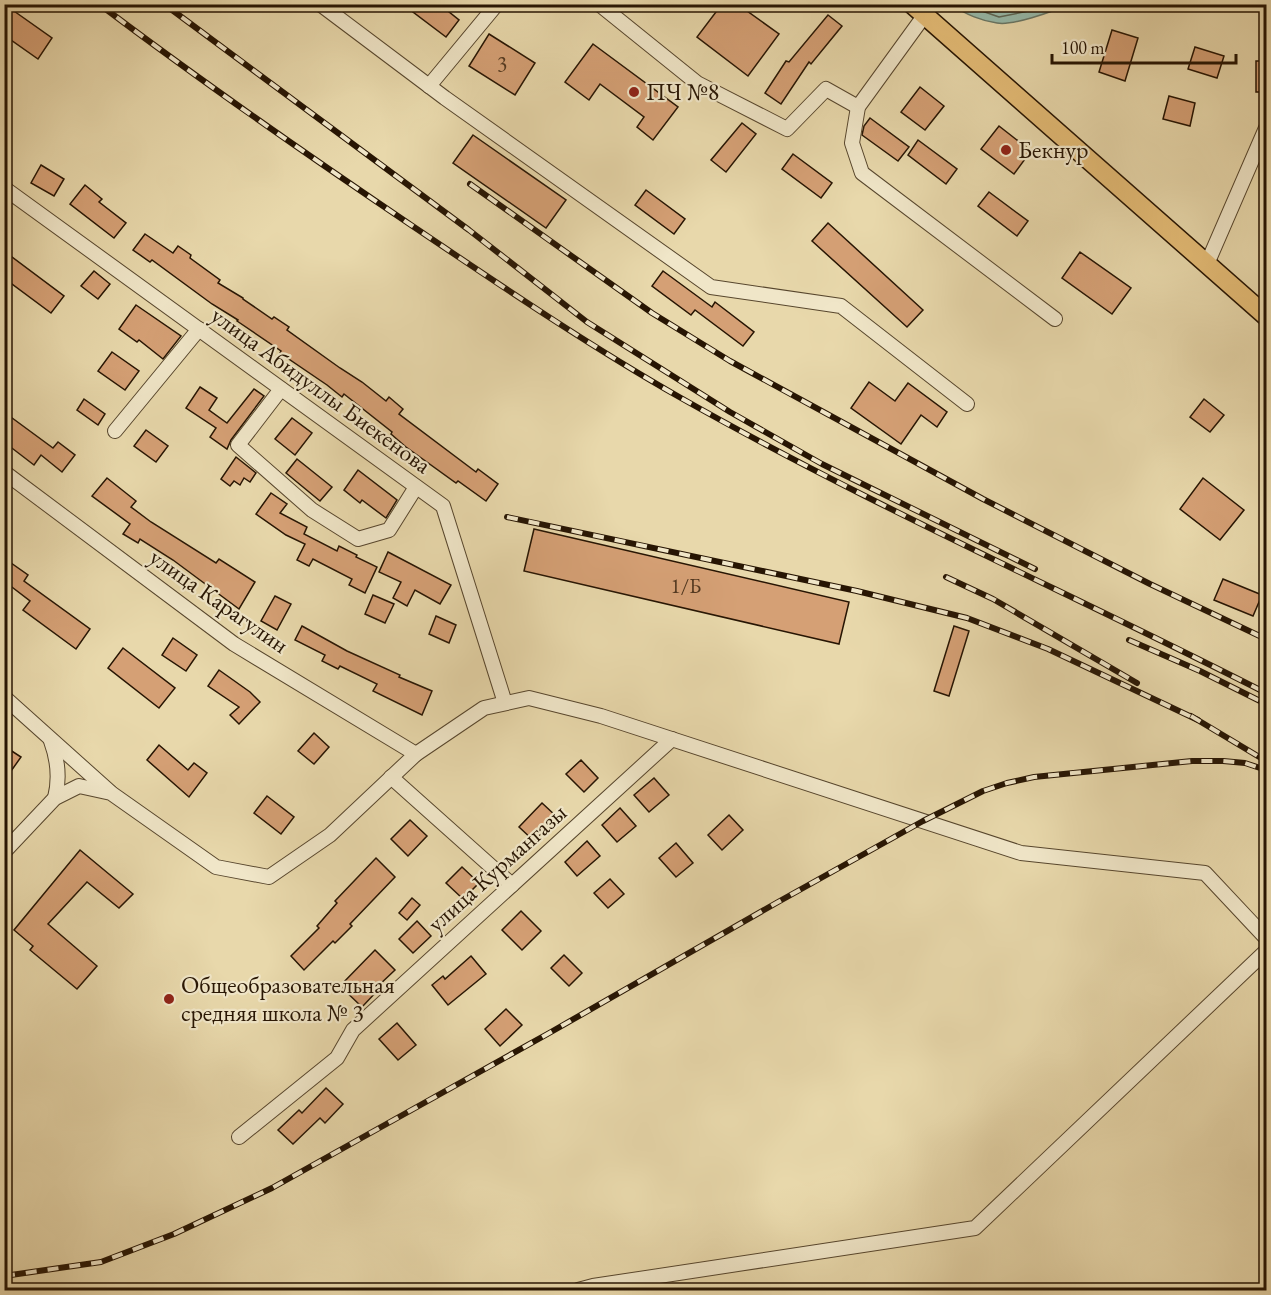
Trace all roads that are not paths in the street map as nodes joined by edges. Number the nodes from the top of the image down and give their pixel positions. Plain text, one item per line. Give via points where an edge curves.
1 (320, 4) edge
2 (496, 4) edge
3 (599, 4) edge
4 (918, 10) edge
5 (429, 86) junction
6 (858, 107) junction
7 (1266, 128) edge
8 (4, 188) edge
9 (1207, 264) junction
10 (1266, 316) edge
11 (1055, 319) dead end
12 (199, 329) junction
13 (281, 388) junction
14 (968, 404) dead end
15 (115, 431) dead end
16 (4, 472) edge
17 (416, 487) junction
18 (4, 696) edge
19 (505, 703) junction
20 (51, 738) junction
21 (672, 739) junction
22 (416, 754) junction
23 (391, 777) junction
24 (111, 794) junction
25 (55, 798) junction
26 (4, 852) edge
27 (512, 885) junction
28 (1266, 938) edge
29 (1266, 951) edge
30 (239, 1137) dead end
31 (578, 1290) edge

1 - 5 street
2 - 5 street
3 - 6 street via 697,83 787,129 826,89
4 - 6 street
4 - 9 main road
5 - 14 street via 711,287 841,306
6 - 11 street via 852,143 862,172
7 - 9 street
8 - 12 street, улица Абидуллы Биекенова
9 - 10 main road
12 - 13 street, улица Абидуллы Биекенова
12 - 15 street
13 - 17 street, улица Абидуллы Биекенова
13 - 17 street via 238,445 312,510 358,539 389,530
16 - 22 street, улица Карагулин via 234,644
17 - 19 street, улица Абидуллы Биекенова via 443,506
18 - 20 street
19 - 21 street via 529,698
19 - 22 street via 484,708
20 - 24 street
20 - 25 street via 58,770
21 - 27 street, улица Курмангазы
21 - 28 street via 1022,853 1205,873
22 - 23 street
23 - 24 street via 330,835 269,877 216,867
23 - 27 street
24 - 25 street via 80,786
25 - 26 street
27 - 30 street, улица Курмангазы via 353,1030 337,1058
29 - 31 street via 975,1228

